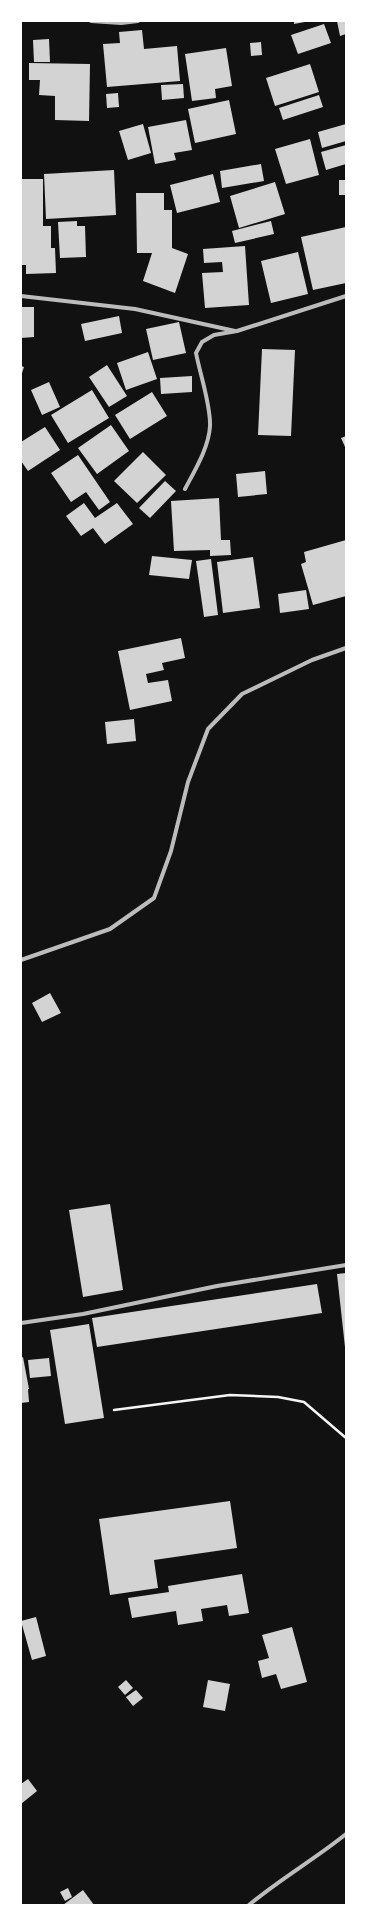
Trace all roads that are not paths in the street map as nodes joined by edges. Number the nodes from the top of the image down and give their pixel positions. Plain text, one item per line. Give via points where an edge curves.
1 (91, 21) edge
2 (138, 21) edge
3 (21, 296) edge
4 (346, 296) edge
5 (238, 331) junction
6 (185, 489) dead end
7 (346, 648) edge
8 (21, 960) edge
9 (346, 1265) edge
10 (21, 1323) edge
11 (346, 1834) edge
12 (249, 1905) edge

1 - 2 street
3 - 5 street via 136,309
4 - 5 street
5 - 6 street via 214,335 202,342 196,353 210,426 206,444
7 - 8 street via 312,660 242,694 208,729 188,782 171,851 154,898 110,929
9 - 10 street via 217,1286 83,1314
11 - 12 street

